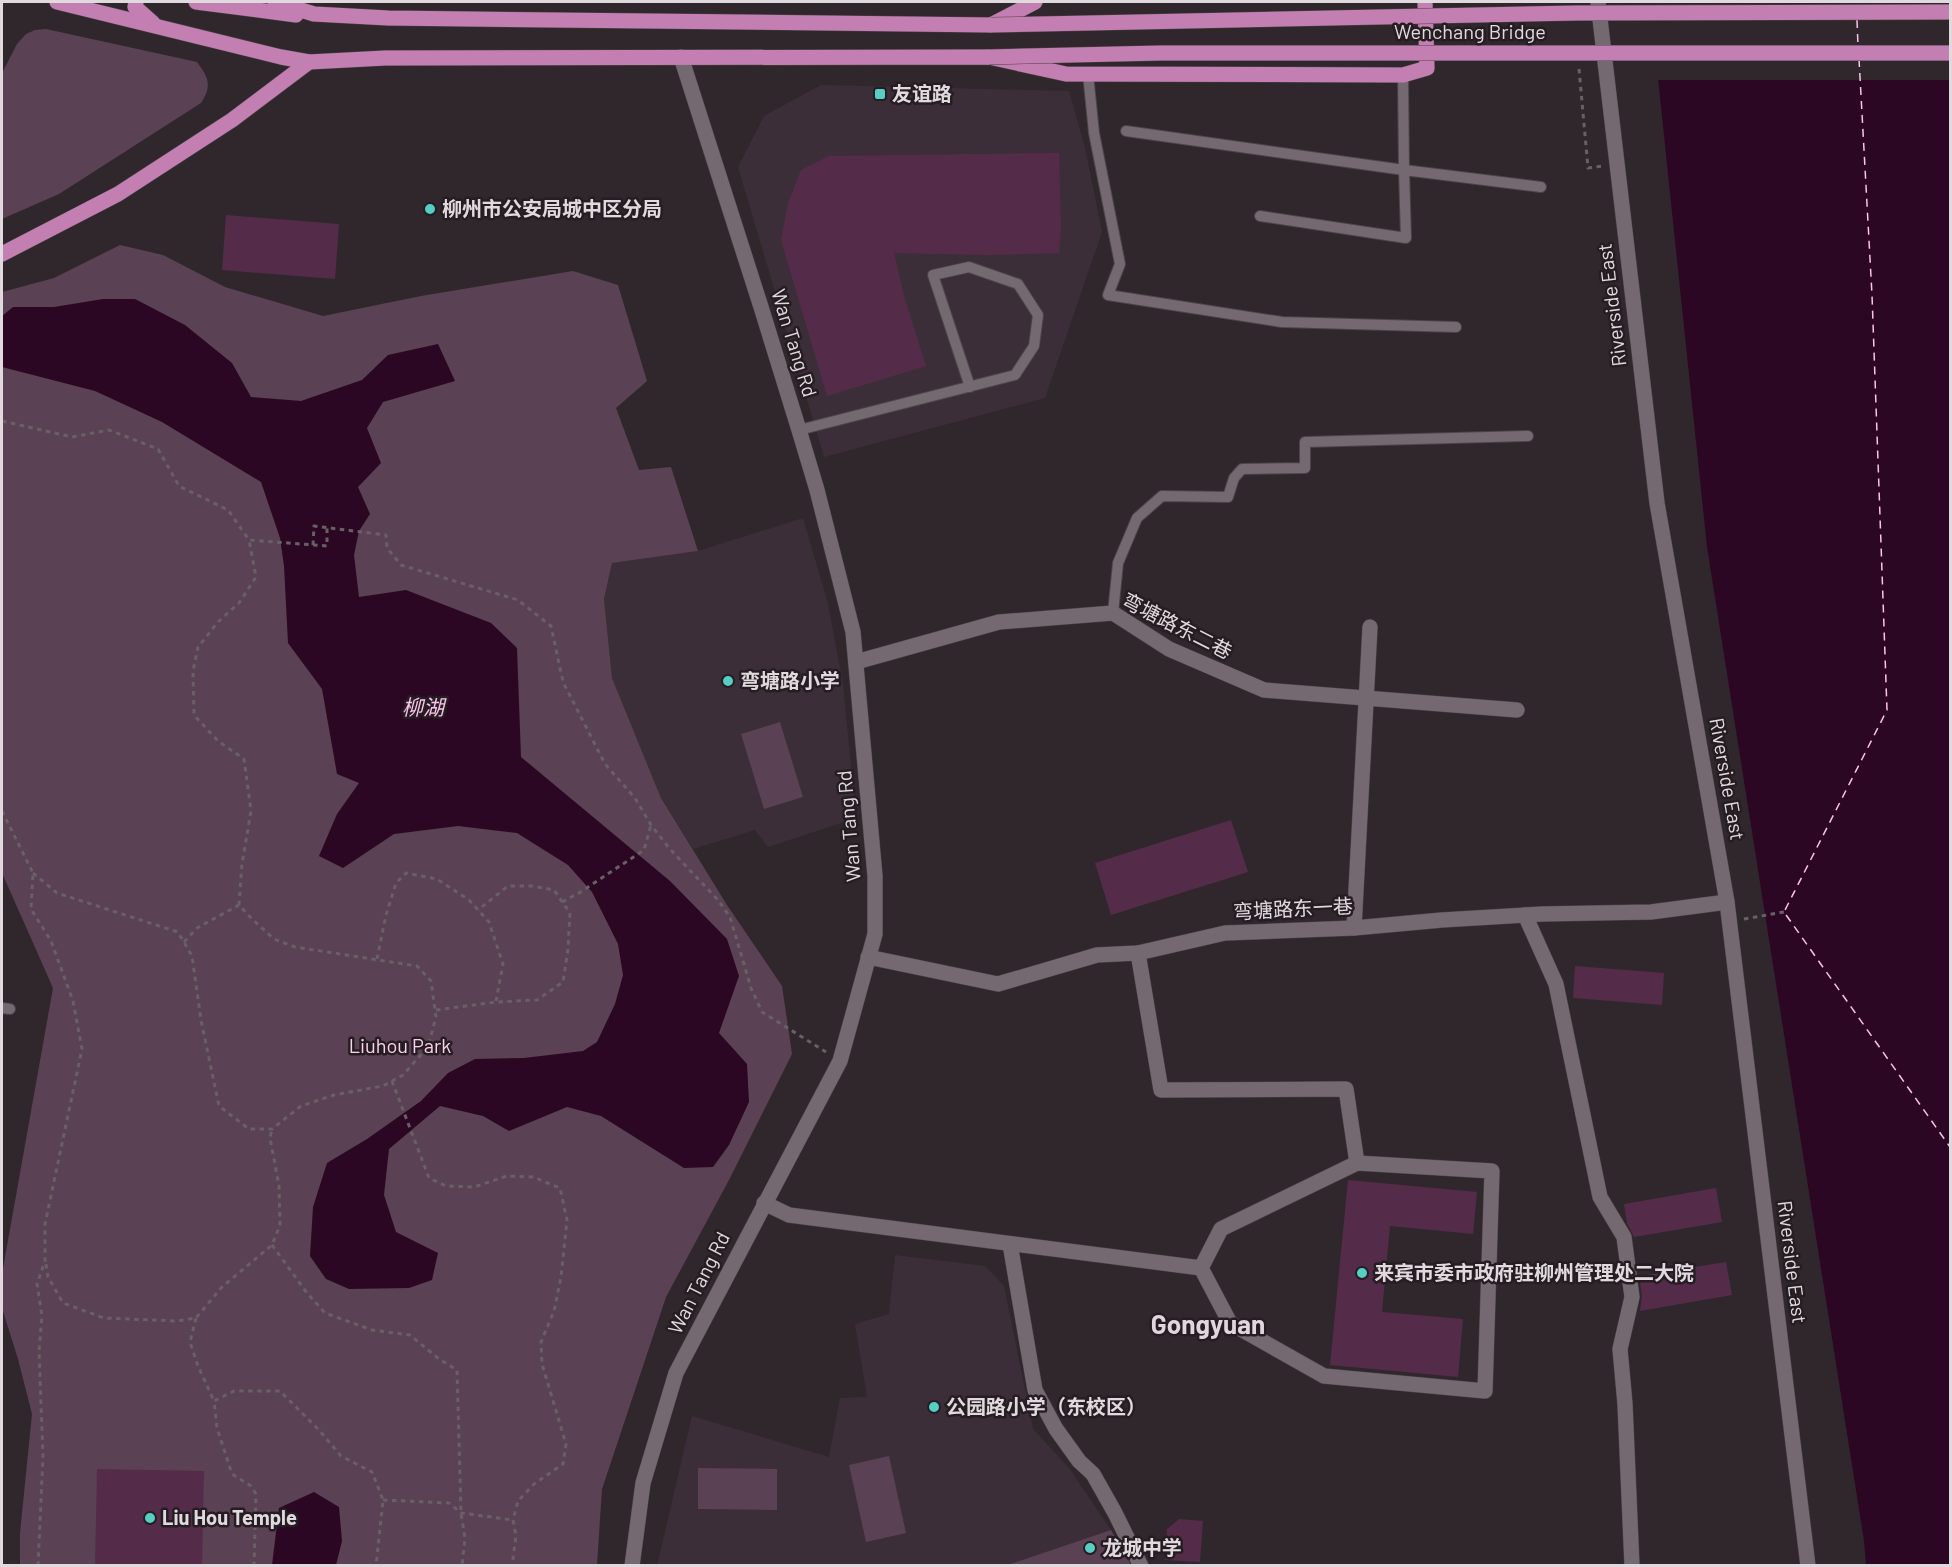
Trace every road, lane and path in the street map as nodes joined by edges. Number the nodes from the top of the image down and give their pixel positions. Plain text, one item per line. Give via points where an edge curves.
1 (57, 2) edge
2 (136, 2) edge
3 (196, 2) edge
4 (276, 2) edge
5 (1035, 2) edge
6 (1425, 2) edge
7 (1598, 2) edge
8 (1950, 12) edge
9 (314, 14) junction
10 (155, 25) junction
11 (992, 25) junction
12 (1577, 53) junction
13 (1950, 53) edge
14 (681, 57) junction
15 (989, 57) junction
16 (309, 62) junction
17 (1088, 74) junction
18 (1403, 75) junction
19 (1126, 131) dead end
20 (1617, 164) junction
21 (1404, 170) junction
22 (1541, 187) dead end
23 (1260, 216) dead end
24 (2, 254) edge
25 (1456, 327) dead end
26 (970, 387) junction
27 (2, 421) edge
28 (799, 430) junction
29 (1528, 436) dead end
30 (327, 527) junction
31 (249, 540) junction
32 (313, 545) junction
33 (1113, 613) junction
34 (1370, 627) dead end
35 (856, 662) junction
36 (1366, 697) junction
37 (1517, 711) dead end
38 (2, 811) edge
39 (651, 825) junction
40 (33, 873) junction
41 (562, 902) junction
42 (1727, 902) junction
43 (239, 905) junction
44 (478, 910) junction
45 (1784, 912) dead end
46 (1525, 915) junction
47 (1729, 922) junction
48 (1354, 928) junction
49 (184, 942) junction
50 (1138, 952) junction
51 (868, 957) junction
52 (377, 959) junction
53 (496, 1002) junction
54 (435, 1010) junction
55 (840, 1060) junction
56 (392, 1081) junction
57 (272, 1129) junction
58 (1357, 1163) junction
59 (764, 1203) junction
60 (1010, 1244) junction
61 (272, 1245) junction
62 (45, 1261) junction
63 (1201, 1268) junction
64 (196, 1318) junction
65 (214, 1401) junction
66 (383, 1500) junction
67 (461, 1513) junction
68 (513, 1520) junction
69 (38, 1566) edge
70 (254, 1566) edge
71 (376, 1566) edge
72 (462, 1566) edge
73 (512, 1566) edge
74 (632, 1566) edge
75 (1141, 1566) edge
76 (1632, 1566) edge
77 (1808, 1566) edge

1 - 10 main road
2 - 10 main road via 135,7
3 - 9 main road via 297,16
4 - 9 main road
5 - 11 main road
6 - 18 main road via 1428,68
7 - 20 street, Riverside East
8 - 11 main road, Wenchang Bridge, bridge via 1577,13
9 - 11 main road, Wenchang Bridge
10 - 16 main road
12 - 13 main road, Wenchang Bridge, bridge
12 - 15 main road, Wenchang Bridge, bridge
12 - 20 path via 1588,168
14 - 15 main road
14 - 16 main road
14 - 28 street, Wan Tang Rd
15 - 17 main road via 1066,74
16 - 24 main road via 232,120 118,194
17 - 18 main road
17 - 25 lane via 1094,132 1120,264 1108,295 1282,322
18 - 21 lane
19 - 21 lane
20 - 42 street, Riverside East via 1657,503
21 - 22 lane
21 - 23 lane via 1406,238
26 - 26 lane via 1015,375 1034,346 1038,315 1018,284 969,267 933,275
26 - 28 lane
27 - 31 path via 72,437 109,430 158,448 179,486 228,510
28 - 35 street, Wan Tang Rd via 853,632
29 - 33 lane via 1305,442 1305,468 1242,469 1234,478 1228,497 1162,496 1137,518 1118,563
30 - 32 path via 314,526
30 - 32 path via 327,546
30 - 39 path via 386,535 387,548 401,565 518,600 551,626 563,682 582,722 605,764 635,798
31 - 32 path
31 - 43 path via 256,577 239,603 198,648 193,671 194,715 218,741 244,759 251,811
33 - 35 street, 弯塘路东二巷 via 999,622
33 - 36 street, 弯塘路东二巷 via 1169,650 1264,690
34 - 36 street
35 - 51 street, Wan Tang Rd via 875,876 875,934
36 - 37 street, 弯塘路东二巷
36 - 48 street
38 - 40 path
39 - 41 path via 644,850
39 - 55 path via 730,917 762,1012
40 - 49 path via 57,893 178,932
40 - 62 path via 31,909 51,941 73,1001 82,1049 45,1224
41 - 44 path via 554,890 508,886
41 - 53 path via 570,913 563,982 537,1000
42 - 46 street, 弯塘路东一巷 via 1651,912
42 - 47 street, Riverside East
43 - 49 path via 197,928
43 - 52 path via 274,939 295,947
44 - 52 path via 437,879 406,873 396,883
44 - 53 path via 489,922 502,964
45 - 47 path
46 - 48 street, 弯塘路东一巷
46 - 76 street via 1556,984 1600,1197 1624,1237 1632,1297 1620,1348
47 - 77 street, Riverside East
48 - 50 street, 弯塘路东一巷 via 1225,933
49 - 57 path via 192,956 219,1106 249,1129
50 - 51 street, 弯塘路东一巷 via 1097,956 998,984
50 - 58 street via 1161,1090 1346,1089
51 - 55 street, Wan Tang Rd
52 - 54 path via 417,966 431,981
53 - 54 path
54 - 56 path via 428,1047 403,1075
55 - 59 street, Wan Tang Rd
56 - 57 path via 301,1106
56 - 68 path via 429,1178 446,1186 474,1187 507,1176 533,1177 560,1188 567,1220 561,1277 554,1311 541,1342 542,1364 566,1444 563,1464 518,1501
57 - 61 path via 280,1225
58 - 63 street via 1221,1229
58 - 63 street via 1492,1171 1485,1391 1324,1376 1230,1323
59 - 60 street via 789,1215
59 - 74 street, Wan Tang Rd via 676,1373 643,1483
60 - 63 street
60 - 75 street via 1035,1390 1056,1429 1093,1474
61 - 64 path via 222,1287
61 - 67 path via 325,1313 372,1330 411,1335 457,1370
62 - 64 path via 48,1277 63,1303 104,1318
62 - 69 path via 37,1284 42,1316 39,1351 43,1456
64 - 65 path via 190,1342
65 - 66 path via 234,1391 280,1391 341,1456 372,1472
65 - 70 path via 217,1428 232,1474 256,1494
66 - 67 path via 449,1503
66 - 71 path
67 - 68 path
67 - 72 path via 465,1538
68 - 73 path via 516,1536

